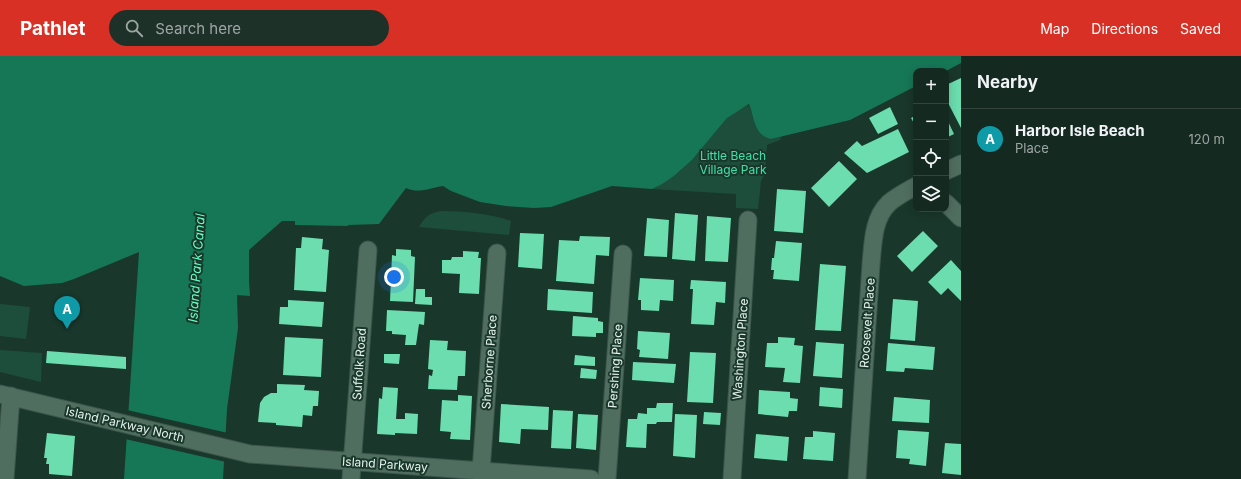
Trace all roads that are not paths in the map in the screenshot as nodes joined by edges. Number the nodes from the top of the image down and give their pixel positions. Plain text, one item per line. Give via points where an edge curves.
1 (961, 164) edge
2 (949, 170) edge
3 (913, 188) edge
4 (949, 205) edge
5 (961, 218) edge
6 (748, 220) dead end
7 (368, 250) dead end
8 (497, 253) dead end
9 (623, 254) dead end
10 (5, 395) edge
11 (250, 454) joint
12 (352, 462) junction
13 (481, 471) junction
14 (5, 479) edge
15 (351, 479) edge
16 (591, 479) edge
17 (607, 479) edge
18 (732, 479) edge
19 (857, 479) edge

1 - 2 street
3 - 19 street, Roosevelt Place via 885,208 878,218 875,229
4 - 5 street
6 - 18 street, Washington Place
7 - 12 street, Suffolk Road
8 - 13 street, Sherborne Place
9 - 17 street, Pershing Place
10 - 11 street, Island Parkway North
10 - 14 street
11 - 12 street, Island Parkway
12 - 13 street, Island Parkway
12 - 15 street, Suffolk Road
13 - 16 street, Island Parkway

